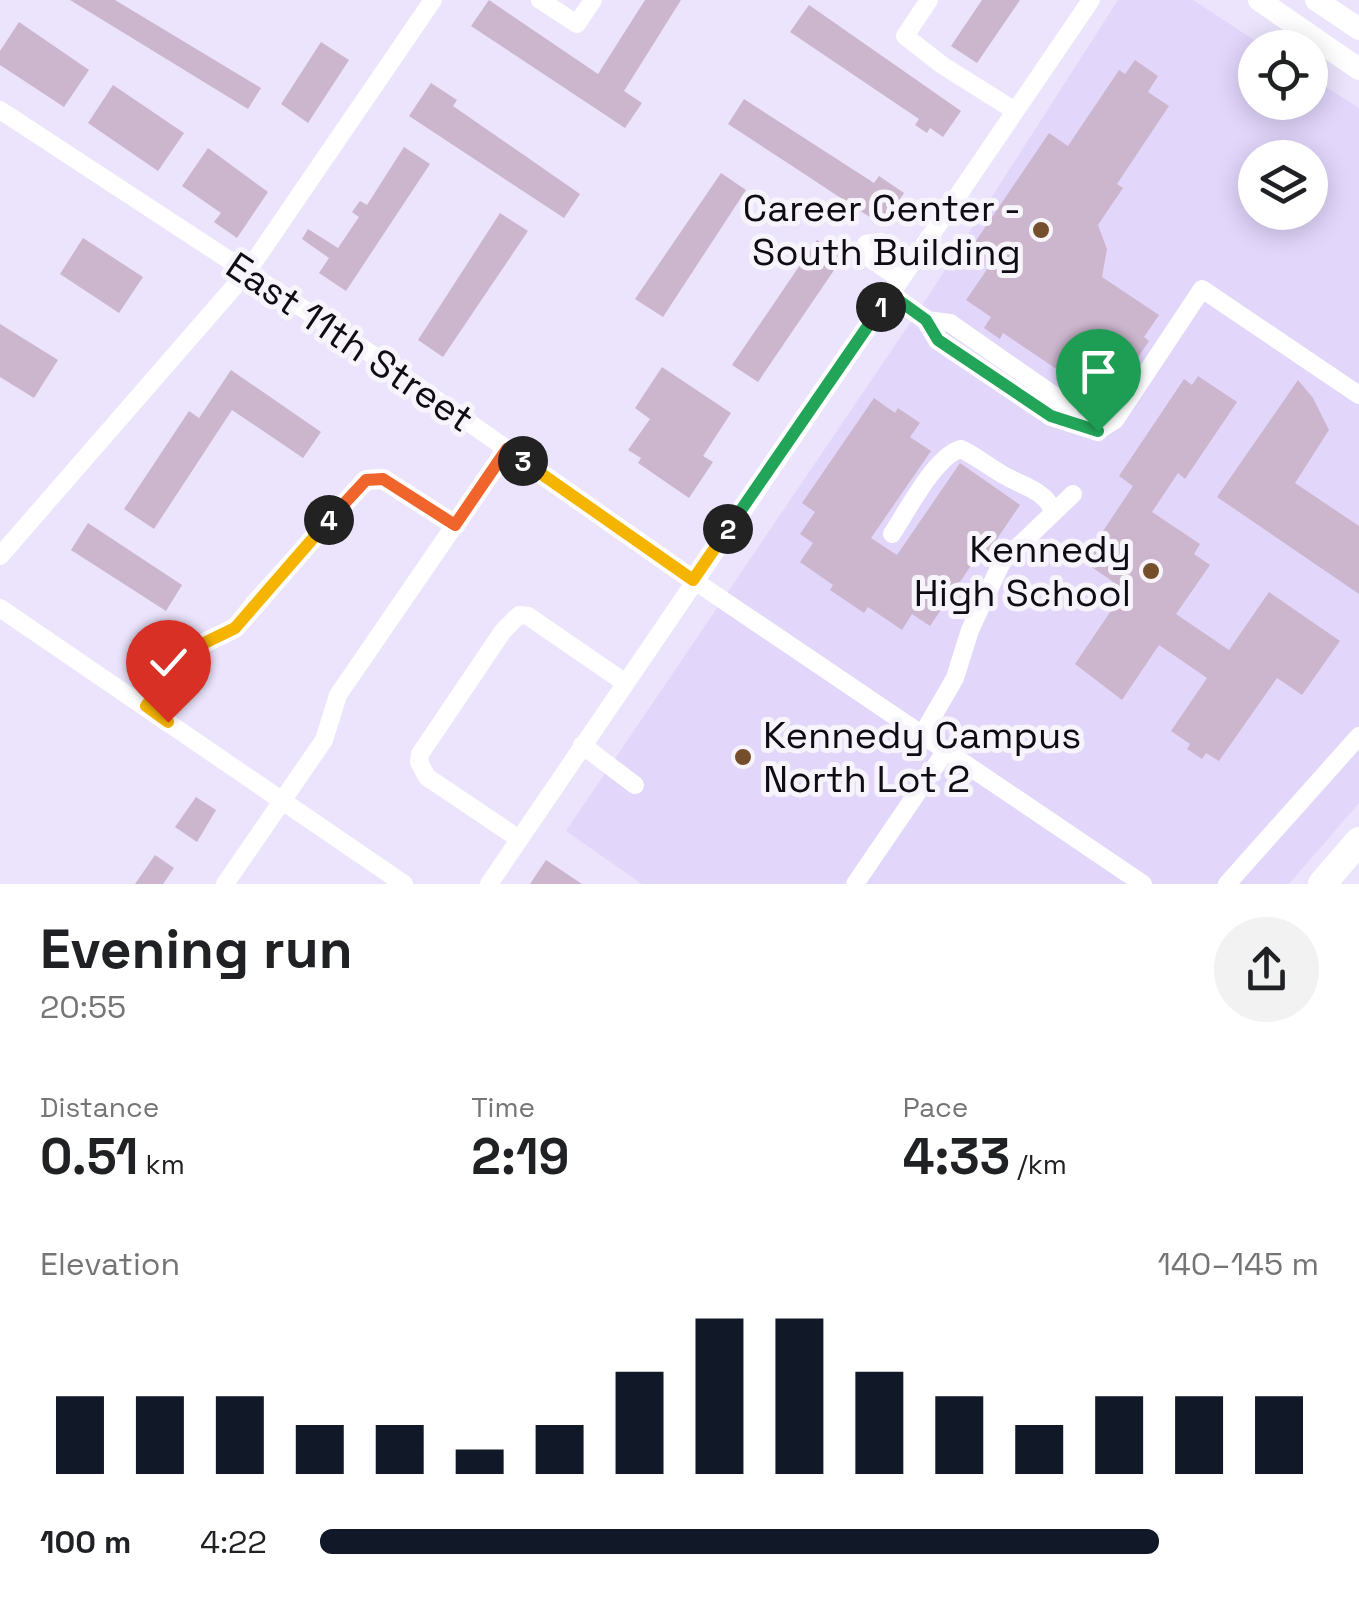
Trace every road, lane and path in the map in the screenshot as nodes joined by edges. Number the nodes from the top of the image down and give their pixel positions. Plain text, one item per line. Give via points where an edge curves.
1 (434, 0) edge
2 (540, 0) edge
3 (593, 0) edge
4 (929, 0) edge
5 (1091, 0) edge
6 (1259, 0) edge
7 (1316, 0) edge
8 (1359, 29) edge
9 (1359, 69) edge
10 (0, 110) edge
11 (1015, 112) junction
12 (914, 259) junction
13 (247, 272) junction
14 (895, 286) junction
15 (1359, 394) edge
16 (507, 449) junction
17 (1073, 494) dead end
18 (1053, 510) junction
19 (455, 525) junction
20 (892, 534) dead end
21 (0, 556) edge
22 (693, 580) junction
23 (0, 608) edge
24 (624, 682) junction
25 (146, 706) junction
26 (922, 735) junction
27 (1359, 736) edge
28 (582, 745) junction
29 (945, 752) junction
30 (634, 785) dead end
31 (280, 801) junction
32 (520, 839) junction
33 (1359, 841) edge
34 (225, 884) edge
35 (404, 884) edge
36 (489, 884) edge
37 (855, 884) edge
38 (1143, 884) edge
39 (1227, 884) edge
40 (1322, 884) edge

1 - 13 street
2 - 3 street via 576,24
4 - 11 street via 906,36
5 - 11 street
6 - 9 main road
7 - 8 main road
10 - 13 street, East 11th Street
11 - 12 street
12 - 14 street
12 - 14 street via 881,242 866,244
13 - 16 street, East 11th Street
13 - 21 street
14 - 15 street via 926,320 950,324 1062,401 1082,428 1098,431 1116,420 1202,289
14 - 22 street
16 - 19 street
16 - 22 street, East 11th Street
17 - 18 street
18 - 20 street via 1025,484 961,448 940,463
18 - 26 street via 1002,562 955,678
19 - 25 street via 383,479 366,480 235,628 188,651
19 - 31 street via 338,695 324,740
22 - 24 street
22 - 26 street, East 11th Street
23 - 25 street
24 - 28 street
24 - 32 street via 519,615 420,754 427,777
25 - 31 street
26 - 29 street, East 11th Street
27 - 39 street
28 - 30 street
28 - 32 street
29 - 37 street
29 - 38 street, East 11th Street
31 - 34 street
31 - 35 street
32 - 36 street
33 - 40 highway

